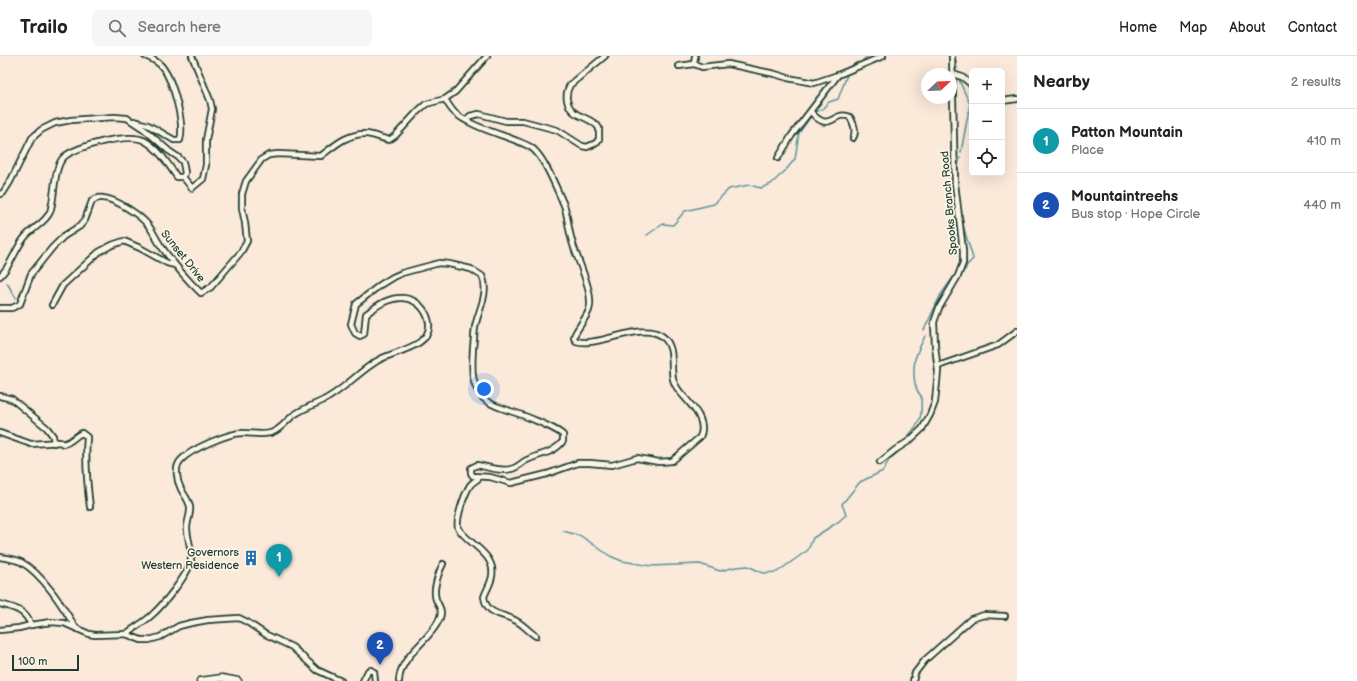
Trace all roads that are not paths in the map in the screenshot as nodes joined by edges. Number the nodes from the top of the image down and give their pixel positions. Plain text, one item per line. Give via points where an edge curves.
1 (145, 56) edge
2 (192, 56) edge
3 (487, 56) edge
4 (605, 56) edge
5 (695, 56) edge
6 (883, 56) edge
7 (952, 56) edge
8 (694, 64) junction
9 (679, 66) dead end
10 (953, 68) edge
11 (838, 75) junction
12 (957, 75) edge
13 (969, 83) edge
14 (446, 99) junction
15 (1017, 99) edge
16 (1005, 101) edge
17 (954, 104) edge
18 (811, 112) junction
19 (131, 120) junction
20 (466, 120) junction
21 (852, 138) dead end
22 (778, 158) dead end
23 (183, 177) junction
24 (0, 194) edge
25 (176, 265) junction
26 (0, 276) edge
27 (52, 305) dead end
28 (0, 308) edge
29 (1017, 331) edge
30 (938, 366) junction
31 (0, 396) edge
32 (0, 433) edge
33 (54, 443) junction
34 (880, 462) dead end
35 (478, 477) junction
36 (90, 507) dead end
37 (0, 557) edge
38 (443, 564) dead end
39 (0, 604) edge
40 (1004, 616) dead end
41 (31, 625) junction
42 (76, 628) junction
43 (0, 630) edge
44 (126, 634) junction
45 (536, 636) dead end
46 (200, 681) edge
47 (238, 681) edge
48 (341, 681) edge
49 (363, 681) edge
50 (375, 681) edge
51 (399, 681) edge
52 (913, 681) edge

1 - 19 street via 162,66 168,75 175,93 182,132 180,140 174,140 148,125
2 - 23 street via 212,109 207,134 204,179 192,188
3 - 14 street
4 - 20 street via 570,85 566,96 571,110 582,118 593,121 599,128 599,139 592,146 582,146 557,130 521,120 506,121 479,114
5 - 8 street
6 - 11 street
7 - 10 street, Spooks Branch Road
8 - 9 street
8 - 11 street via 702,67 728,64 814,82
11 - 18 street
12 - 13 street
14 - 20 street via 453,111
14 - 25 street, Sunset Drive via 426,104 389,140 367,134 357,135 339,142 321,156 278,154 262,159 246,181 242,194 247,241 211,288 201,293
15 - 16 street
17 - 30 street, Spooks Branch Road via 955,183 963,257 962,269 939,308 934,322
18 - 21 street via 821,122 834,120 840,116 850,117 855,134
18 - 22 street via 792,134
19 - 23 street via 183,162
19 - 24 street via 114,117 71,120 55,123 40,130 32,138 10,182
20 - 35 street via 531,148 538,154 564,204 590,300 590,310 575,334 576,341 585,342 636,332 654,333 663,337 671,350 675,385 703,427 700,437 672,461 659,462 637,458 612,466 578,463 511,483 490,477
23 - 26 street via 177,177 155,149 144,140 118,138 89,145 71,153 64,157 60,164 50,213 25,236 9,266
25 - 27 street via 124,241 99,252 63,285
25 - 28 street, Sunset Drive via 148,225 135,213 98,197 92,201 80,226 64,236 31,274 20,304 12,308
29 - 30 street via 998,345
30 - 34 street, Spooks Branch Road via 935,402 928,420 909,441
31 - 33 street via 12,399 47,428 54,436
32 - 33 street via 31,444
33 - 36 street via 69,443 82,433 87,437
35 - 44 street via 471,473 471,468 475,465 511,470 555,448 563,441 563,435 489,404 475,385 471,369 475,327 485,287 482,276 472,269 439,263 402,273 380,285 356,304 351,324 355,333 360,336 364,334 366,314 383,301 404,298 418,302 426,312 430,328 428,334 417,344 377,361 328,398 294,414 272,433 241,433 224,437 181,459 177,471 179,484 190,509 187,528 192,557 190,566 159,609
35 - 45 street via 466,494 458,518 458,528 490,561 492,577 484,597 490,609 496,614 517,621
37 - 42 street via 19,561 30,568 60,603
38 - 51 street via 434,591 441,608 440,619 401,668
39 - 41 street via 21,611
40 - 52 street via 984,615 971,619 925,660
41 - 42 street via 51,622 64,623
41 - 43 street
42 - 44 street via 95,635
44 - 48 street via 149,640 191,623 239,618 264,634 292,647 317,670
46 - 47 main road via 222,678
49 - 50 street via 371,670 374,672

